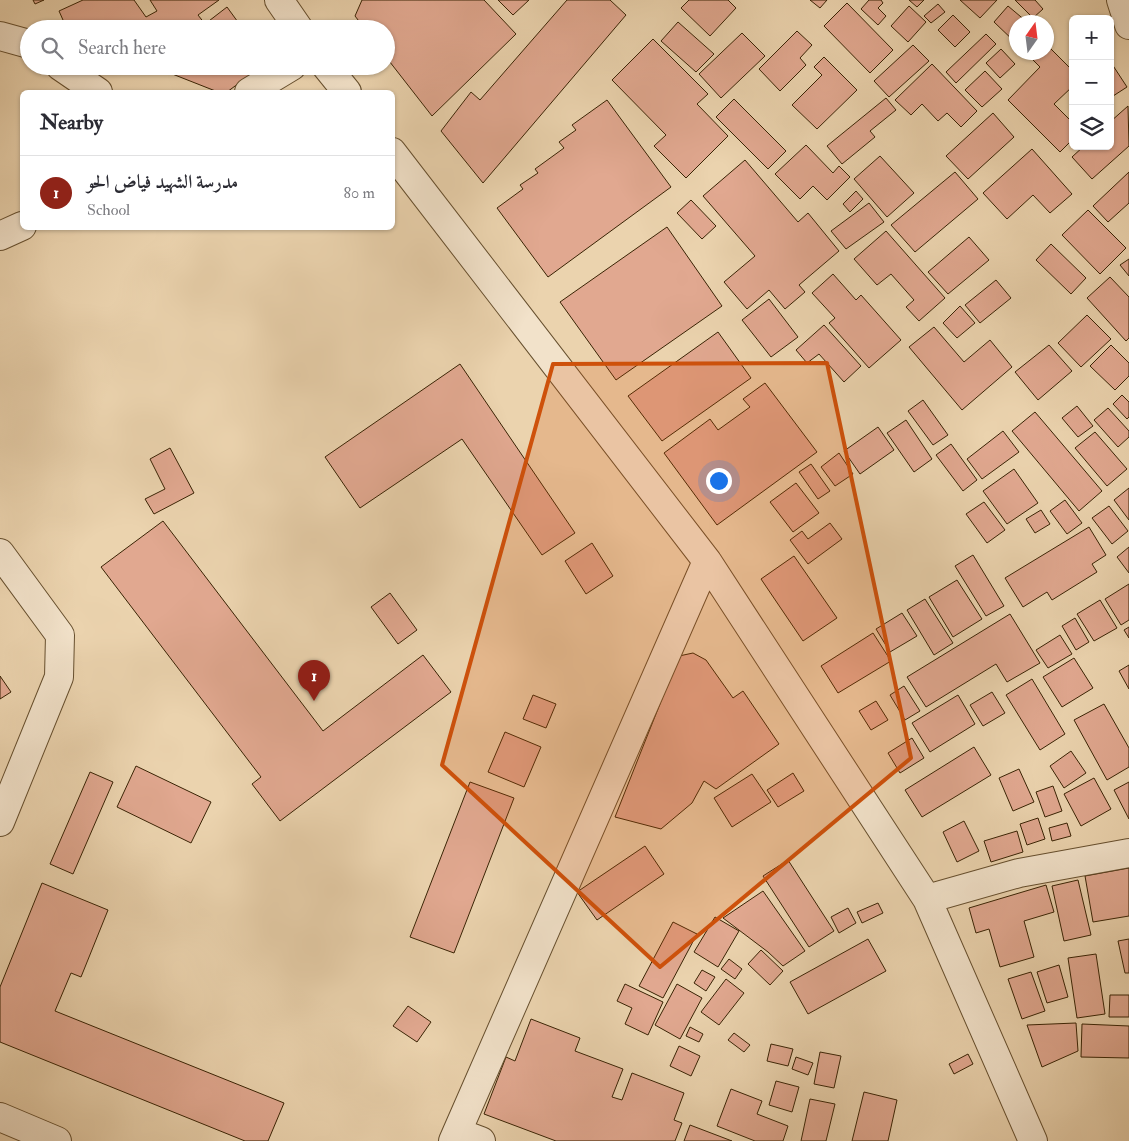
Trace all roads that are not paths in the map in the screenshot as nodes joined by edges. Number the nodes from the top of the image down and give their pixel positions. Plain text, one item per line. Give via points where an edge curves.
1 (1121, 0) edge
2 (1129, 25) edge
3 (0, 36) edge
4 (20, 42) edge
5 (73, 75) edge
6 (277, 75) edge
7 (333, 75) edge
8 (95, 90) edge
9 (252, 90) edge
10 (345, 90) edge
11 (395, 156) edge
12 (20, 227) edge
13 (0, 236) edge
14 (0, 553) edge
15 (707, 561) junction
16 (0, 822) edge
17 (1129, 853) edge
18 (926, 899) junction
19 (0, 1117) edge
20 (464, 1138) edge
21 (57, 1141) edge
22 (1032, 1141) edge

1 - 2 street
3 - 4 street
5 - 8 street
6 - 9 street
7 - 10 street
11 - 15 street
12 - 13 street
14 - 16 street via 60,635 59,677
15 - 18 street
15 - 20 street
17 - 18 street via 1019,872
18 - 22 street
19 - 21 street

